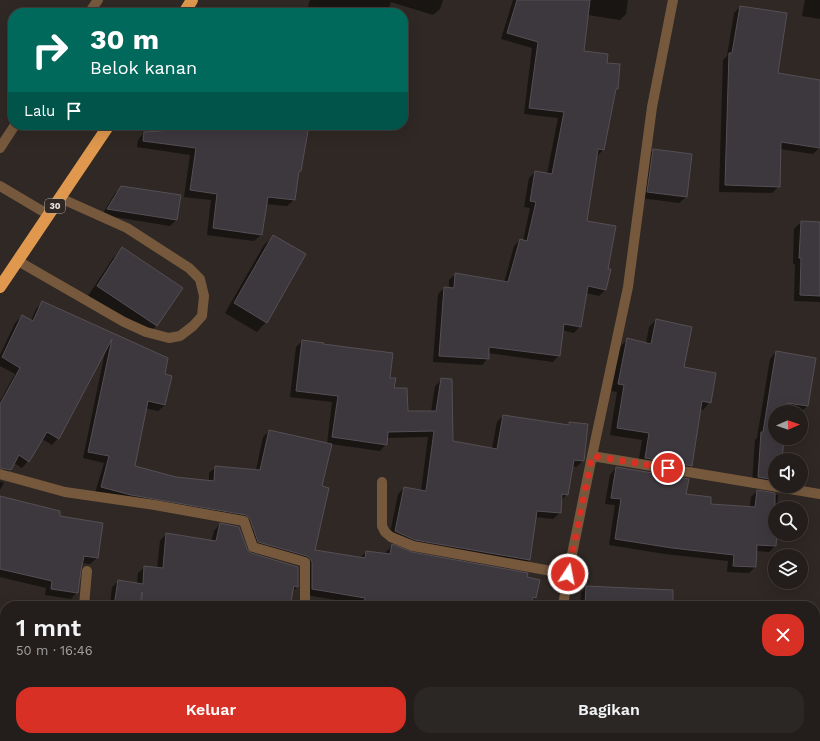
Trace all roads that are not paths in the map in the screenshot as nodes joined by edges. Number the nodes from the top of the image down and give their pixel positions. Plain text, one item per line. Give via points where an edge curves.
1 (672, 0) edge
2 (12, 130) edge
3 (106, 130) edge
4 (0, 148) edge
5 (0, 186) edge
6 (60, 198) junction
7 (49, 215) junction
8 (18, 261) junction
9 (0, 287) edge
10 (592, 456) junction
11 (0, 474) edge
12 (382, 482) dead end
13 (820, 494) edge
14 (87, 571) dead end
15 (568, 574) junction
16 (84, 601) edge
17 (305, 601) edge
18 (564, 601) edge

1 - 10 street via 652,107 628,287
2 - 4 street
3 - 6 highway, 30
5 - 7 street
6 - 7 highway, 30
6 - 8 street via 127,228 190,268 200,279 204,296 202,316 180,336 169,338 146,332
7 - 8 highway, 30
8 - 9 highway, 30
10 - 13 street
10 - 15 street
11 - 17 street via 65,492 244,521 253,547 305,562
12 - 15 street via 382,526 391,537 413,546
14 - 16 street
15 - 18 street

